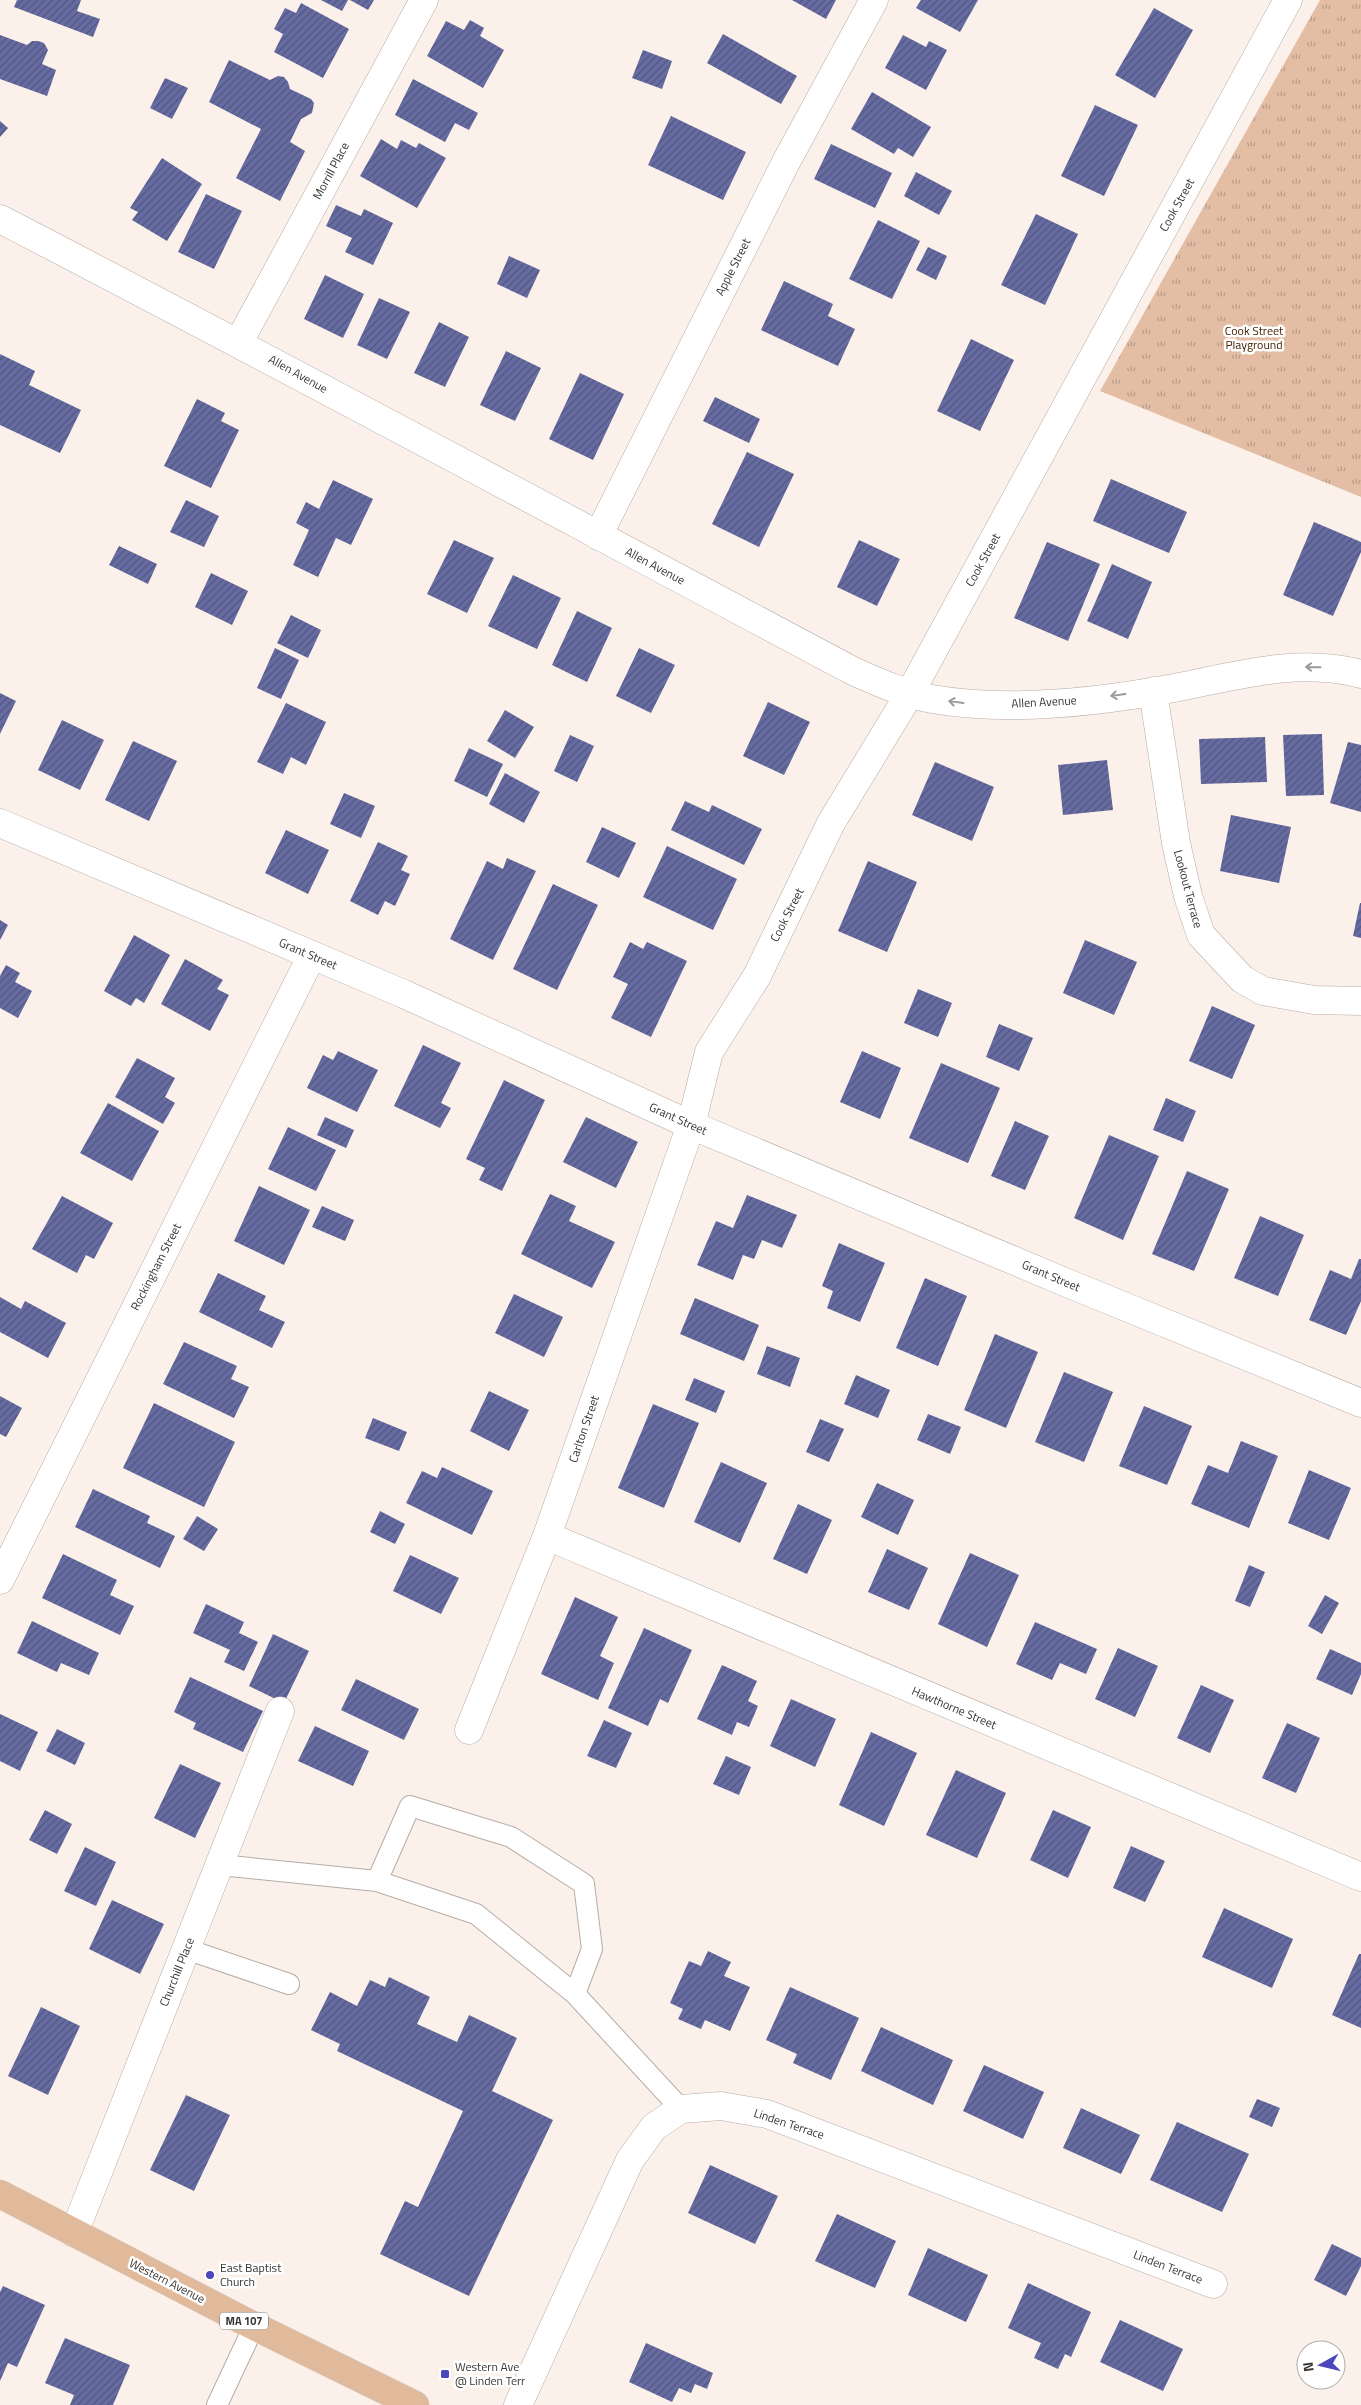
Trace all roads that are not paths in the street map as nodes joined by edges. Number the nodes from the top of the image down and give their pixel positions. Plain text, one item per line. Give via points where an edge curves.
1 (424, 0) edge
2 (874, 0) edge
3 (1288, 0) edge
4 (0, 219) edge
5 (239, 342) junction
6 (598, 536) junction
7 (1361, 674) edge
8 (1153, 691) junction
9 (910, 693) junction
10 (0, 823) edge
11 (312, 955) junction
12 (1361, 1001) edge
13 (690, 1125) junction
14 (1361, 1403) edge
15 (547, 1536) junction
16 (0, 1580) edge
17 (280, 1711) dead end
18 (469, 1730) dead end
19 (220, 1865) junction
20 (1361, 1876) edge
21 (378, 1881) junction
22 (186, 1949) junction
23 (289, 1984) dead end
24 (576, 1994) junction
25 (681, 2109) junction
26 (0, 2194) edge
27 (74, 2233) junction
28 (1212, 2284) dead end
29 (254, 2326) junction
30 (216, 2405) edge
31 (415, 2405) edge
32 (518, 2405) edge

1 - 5 street, Morrill Place
2 - 6 street, Apple Street via 786,162
3 - 9 street, Cook Street
4 - 5 street, Allen Avenue
5 - 6 street, Allen Avenue
6 - 9 street, Allen Avenue via 853,671
7 -> 8 street, Allen Avenue via 1337,667 1285,666
8 -> 9 street, Allen Avenue via 1019,704 966,703
8 - 12 street, Lookout Terrace via 1176,843 1201,935 1242,979 1263,990 1314,1000
9 - 13 street, Cook Street via 831,823 757,976 709,1052
10 - 11 street, Grant Street
11 - 13 street, Grant Street
11 - 16 street, Rockingham Street
13 - 14 street, Grant Street
13 - 15 street, Carlton Street
15 - 18 street, Carlton Street
15 - 20 street, Hawthorne Street
17 - 19 street, Churchill Place
19 - 21 lane
19 - 22 street, Churchill Place
21 - 24 lane via 476,1914
21 - 24 lane via 410,1806 511,1837 584,1884 592,1949
22 - 23 lane
22 - 27 street, Churchill Place
24 - 25 lane
25 - 28 street, Linden Terrace via 721,2106 767,2114
25 - 32 street, Linden Terrace via 654,2127 630,2160
26 - 27 main road, Western Avenue / MA 107
27 - 29 main road, Western Avenue / MA 107
29 - 30 lane
29 - 31 main road, Western Avenue / MA 107

